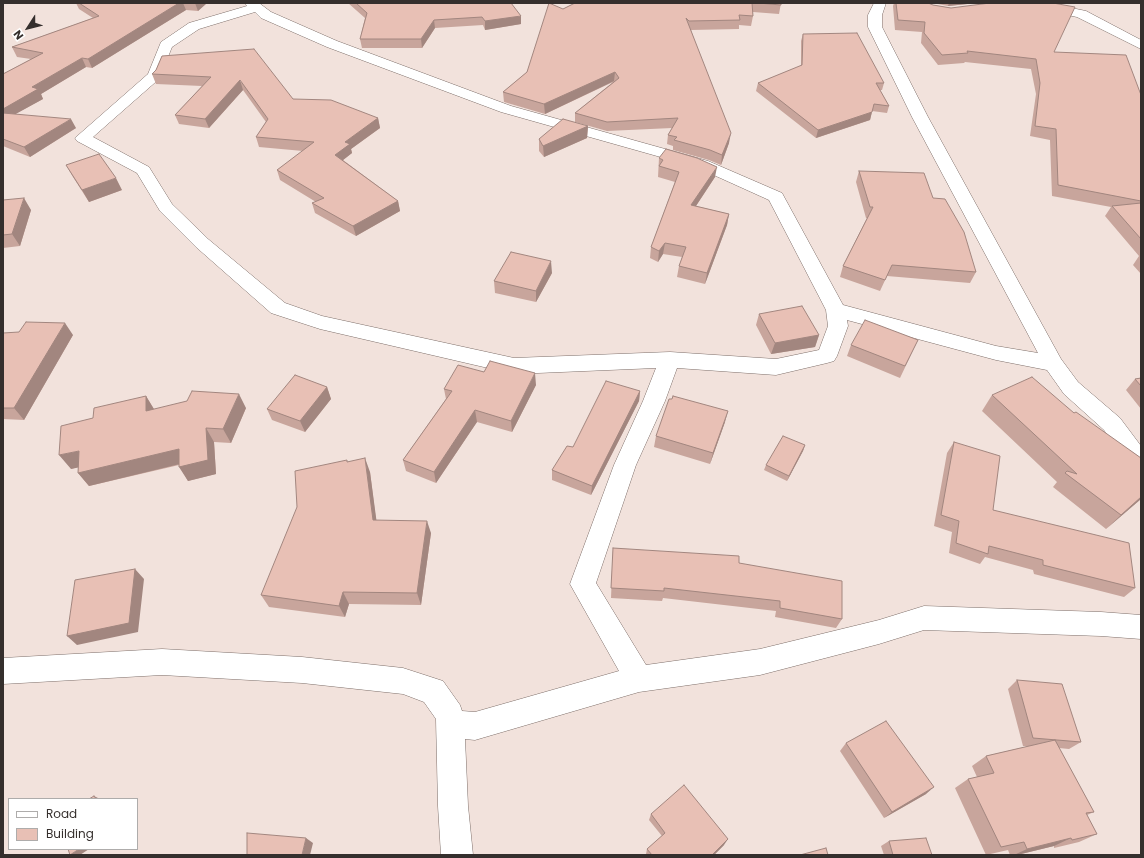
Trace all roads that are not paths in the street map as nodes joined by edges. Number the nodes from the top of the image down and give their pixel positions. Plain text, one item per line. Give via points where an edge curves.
1 (880, 3) edge
2 (1032, 4) edge
3 (253, 6) edge
4 (1141, 45) edge
5 (836, 310) junction
6 (670, 360) junction
7 (1054, 364) junction
8 (1141, 463) edge
9 (1141, 627) edge
10 (3, 671) edge
11 (639, 679) junction
12 (450, 724) junction
13 (457, 855) edge

1 - 7 street via 875,15 875,27 923,124
2 - 4 street via 1081,14
3 - 5 street via 266,15 332,44 506,109 702,164 776,197
3 - 6 street via 194,26 166,45 154,76 83,138 143,170 166,207 278,308 320,322 514,366
5 - 6 street via 838,326 826,356 776,367
5 - 7 street via 996,353
6 - 11 street via 625,465 583,584
7 - 8 street via 1071,388 1112,424
9 - 11 street via 924,618 760,662
10 - 12 street via 162,662 302,670 403,681 433,691 450,715
11 - 12 street via 475,726
12 - 13 street

